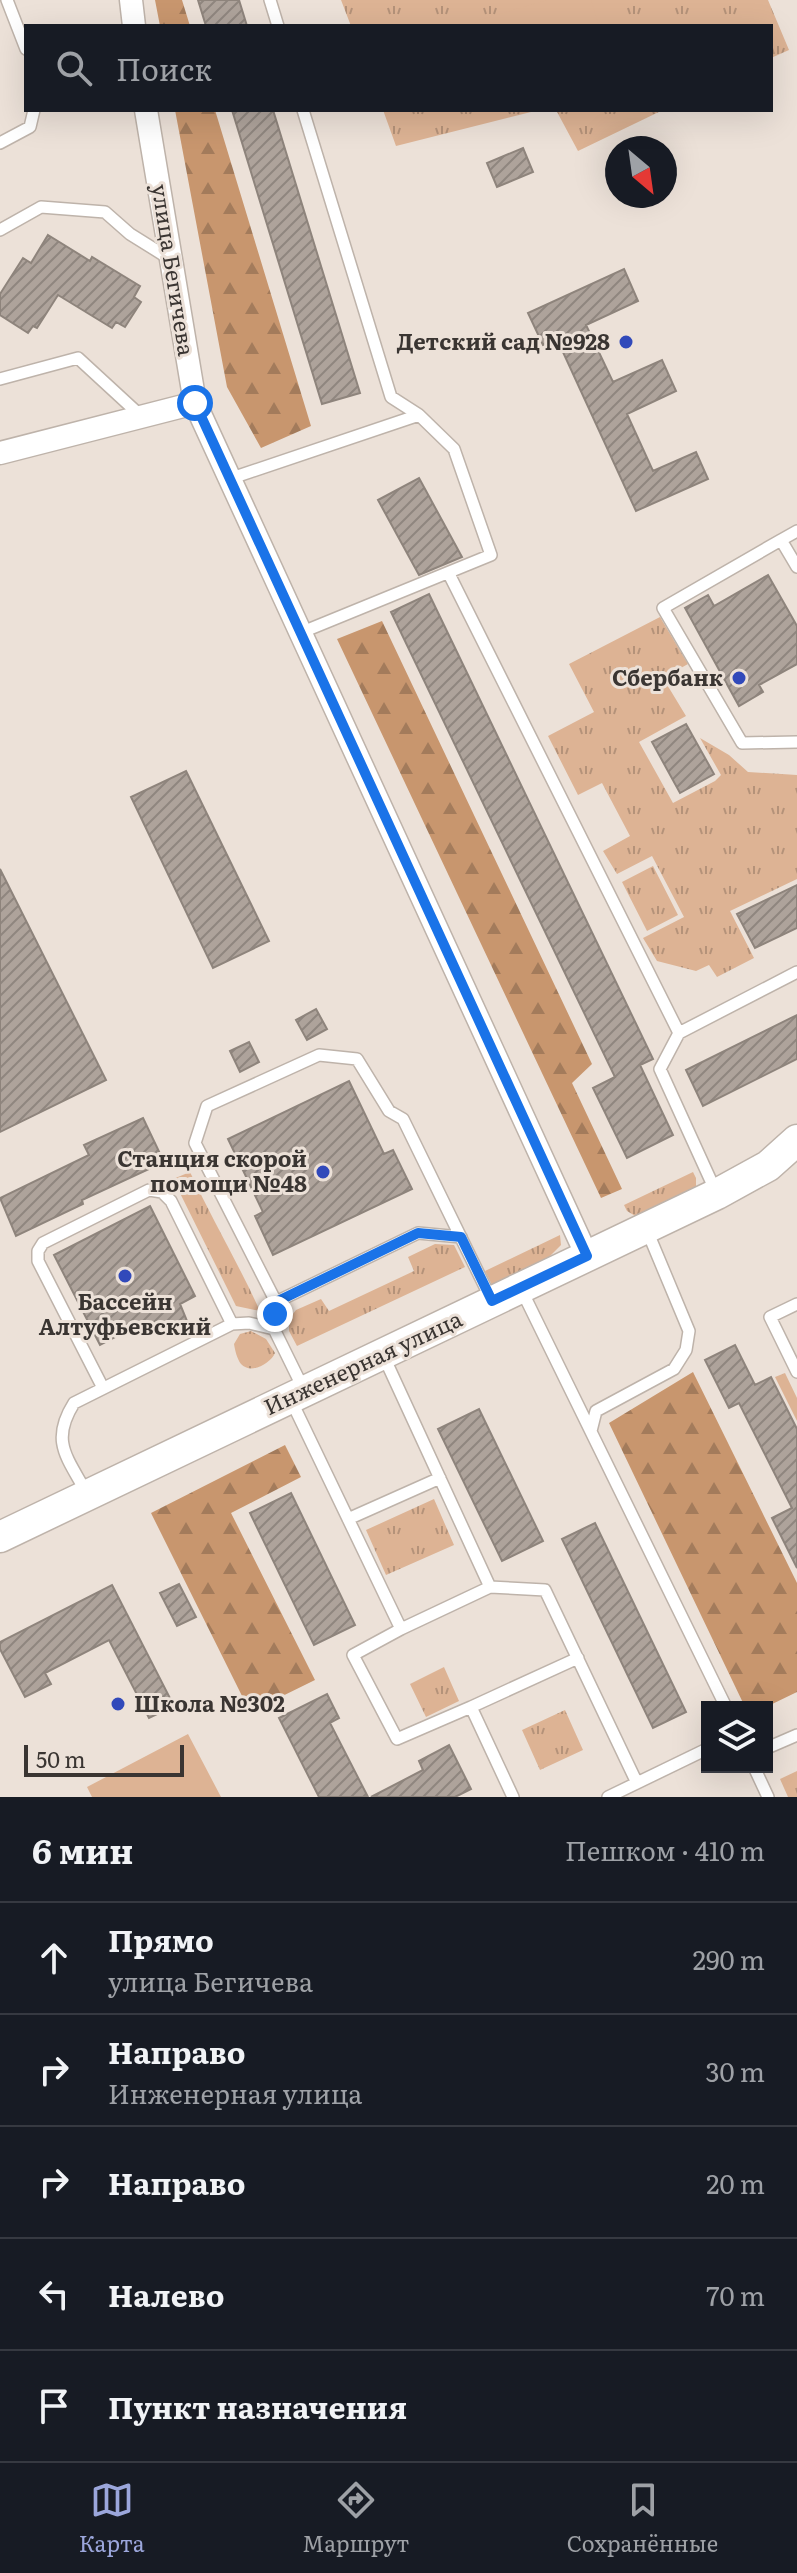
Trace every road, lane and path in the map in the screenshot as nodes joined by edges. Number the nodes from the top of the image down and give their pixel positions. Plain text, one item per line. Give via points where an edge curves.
1 (7, 0) edge
2 (131, 0) edge
3 (270, 0) edge
4 (134, 24) edge
5 (277, 24) edge
6 (24, 44) edge
7 (34, 112) edge
8 (146, 112) edge
9 (304, 112) edge
10 (0, 143) edge
11 (0, 230) edge
12 (171, 259) junction
13 (0, 379) edge
14 (195, 403) junction
15 (419, 415) junction
16 (141, 416) junction
17 (0, 453) edge
18 (229, 479) junction
19 (797, 531) edge
20 (781, 540) junction
21 (797, 567) edge
22 (449, 574) junction
23 (300, 633) junction
24 (797, 742) edge
25 (797, 972) edge
26 (679, 1033) junction
27 (797, 1140) edge
28 (797, 1152) edge
29 (783, 1163) edge
30 (717, 1194) junction
31 (646, 1228) junction
32 (461, 1237) junction
33 (587, 1256) junction
34 (521, 1288) junction
35 (492, 1301) junction
36 (276, 1302) junction
37 (797, 1304) edge
38 (232, 1324) junction
39 (274, 1329) junction
40 (383, 1354) junction
41 (797, 1372) edge
42 (103, 1388) junction
43 (297, 1394) junction
44 (591, 1432) junction
45 (440, 1478) junction
46 (87, 1494) junction
47 (348, 1519) junction
48 (0, 1537) edge
49 (490, 1587) junction
50 (401, 1629) junction
51 (578, 1658) junction
52 (723, 1701) edge
53 (471, 1707) junction
54 (797, 1735) edge
55 (773, 1745) edge
56 (701, 1752) edge
57 (757, 1773) edge
58 (637, 1783) junction
59 (615, 1796) edge
60 (513, 1797) edge
61 (768, 1797) edge

1 - 6 lane
2 - 4 street
3 - 5 lane
7 - 10 lane via 30,127
8 - 12 street, улица Бегичева
9 - 15 lane via 391,397
11 - 12 lane via 41,207 105,212
12 - 14 street, улица Бегичева
13 - 16 lane via 78,358
14 - 16 street
14 - 18 street, улица Бегичева
15 - 18 lane
15 - 22 lane via 454,449 491,555
16 - 17 street
18 - 23 street, улица Бегичева
19 - 20 lane
20 - 21 lane
20 - 24 lane via 663,608 742,743
22 - 23 lane
22 - 26 lane
23 - 33 street, улица Бегичева
25 - 26 lane
26 - 30 lane via 660,1069
27 - 29 main road, Инженерная улица
28 - 29 main road
29 - 30 main road, Инженерная улица
30 - 31 main road, Инженерная улица
31 - 33 main road, Инженерная улица
31 - 44 lane via 689,1331 686,1350 674,1369 596,1411
32 - 35 lane
32 - 36 lane via 418,1233
32 - 36 lane via 403,1119 389,1111 357,1059 319,1055 207,1106 195,1143
33 - 34 main road, Инженерная улица
34 - 35 main road, Инженерная улица
34 - 44 lane
35 - 40 main road, Инженерная улица
36 - 39 lane
37 - 41 lane via 770,1317
38 - 39 lane
38 - 42 lane
38 - 42 lane via 171,1201 162,1192 149,1190 136,1196 43,1243 38,1251 38,1261
39 - 43 lane
40 - 43 main road, Инженерная улица
40 - 45 lane
42 - 46 lane via 74,1403 63,1419 64,1451
43 - 46 main road, Инженерная улица
43 - 47 lane
44 - 52 lane
45 - 47 lane
45 - 49 lane
46 - 48 main road, Инженерная улица
47 - 50 lane
49 - 50 lane
49 - 51 lane via 545,1590
50 - 53 lane via 353,1655 397,1739
51 - 53 lane
51 - 58 lane
53 - 60 lane
54 - 55 lane
56 - 58 lane
57 - 61 lane
58 - 59 lane

